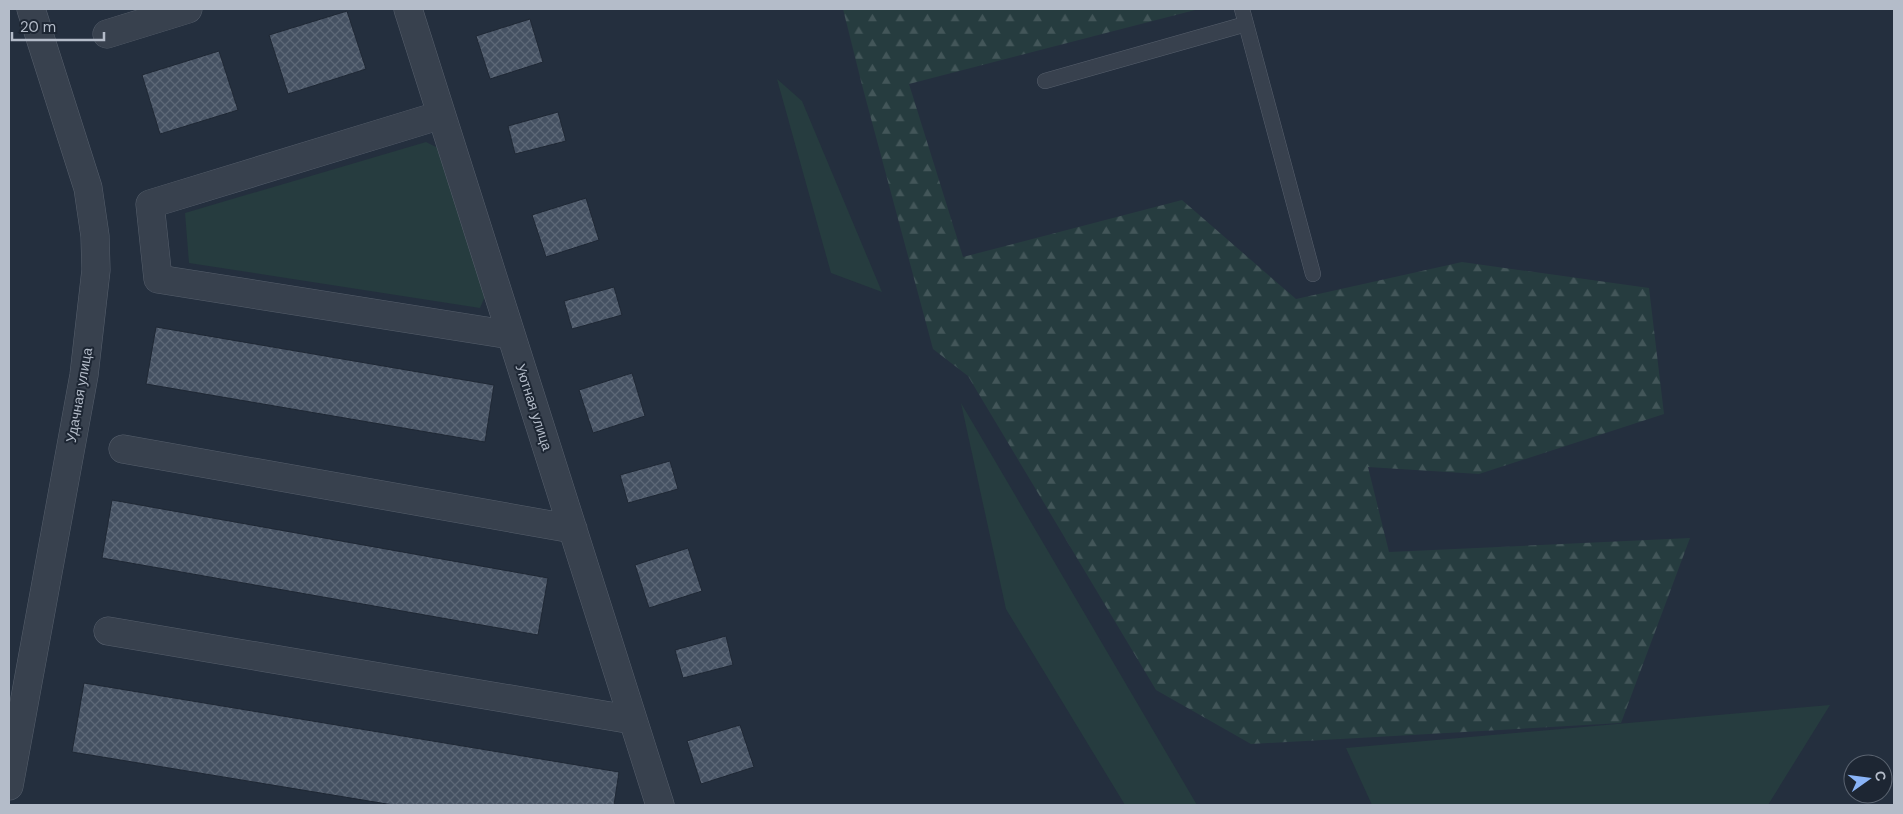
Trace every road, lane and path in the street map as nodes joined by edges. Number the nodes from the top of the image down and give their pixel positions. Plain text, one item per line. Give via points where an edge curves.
1 (31, 9) edge
2 (188, 9) edge
3 (408, 9) edge
4 (1242, 9) edge
5 (1246, 24) junction
6 (107, 34) dead end
7 (1045, 81) dead end
8 (441, 115) junction
9 (1313, 274) dead end
10 (511, 336) junction
11 (123, 449) dead end
12 (573, 529) junction
13 (108, 631) dead end
14 (634, 720) junction
15 (9, 786) edge
16 (660, 805) edge

1 - 15 street, Удачная улица via 88,188 96,270 84,375
2 - 6 street
3 - 8 street, Уютная улица
4 - 5 lane
5 - 7 lane
5 - 9 lane
8 - 10 street, Уютная улица
8 - 10 street via 150,204 158,279
10 - 12 street, Уютная улица
11 - 12 street
12 - 14 street, Уютная улица
13 - 14 street
14 - 16 street, Уютная улица

